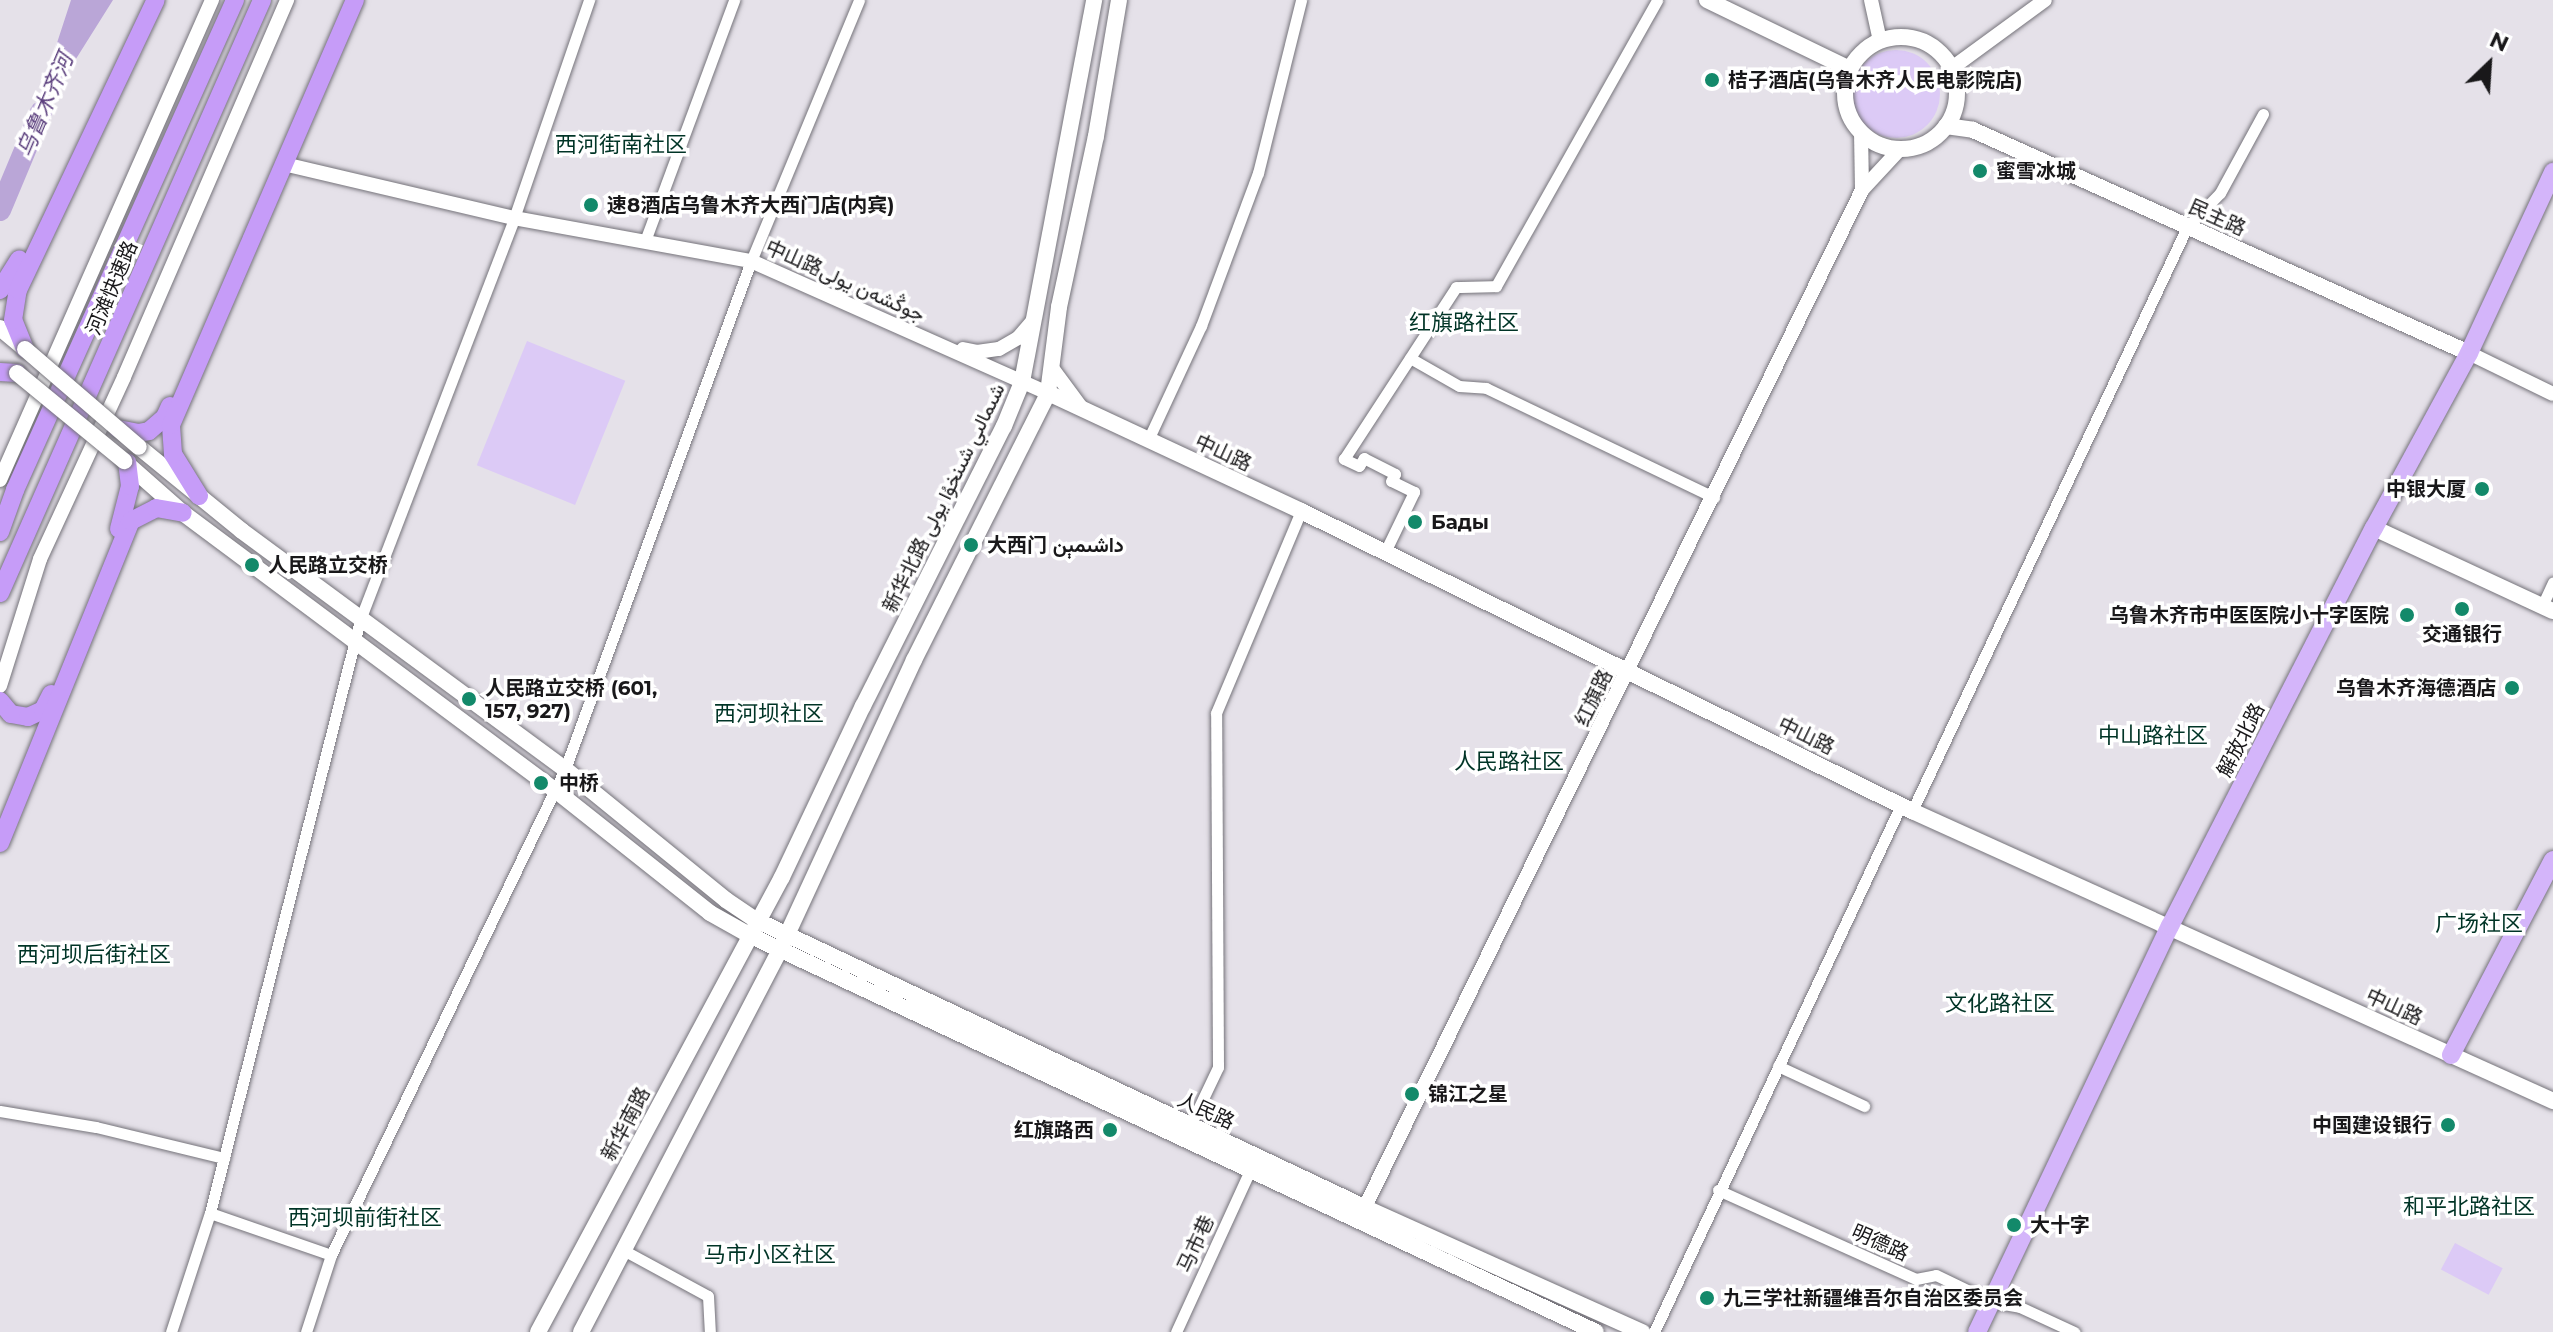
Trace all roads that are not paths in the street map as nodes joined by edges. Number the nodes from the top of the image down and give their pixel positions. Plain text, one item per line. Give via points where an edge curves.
1 (143, 0) edge
2 (156, 0) edge
3 (212, 0) edge
4 (235, 0) edge
5 (262, 0) edge
6 (287, 0) edge
7 (347, 0) edge
8 (355, 0) edge
9 (589, 0) edge
10 (734, 0) edge
11 (859, 0) edge
12 (1094, 0) edge
13 (1119, 0) edge
14 (1301, 0) edge
15 (1657, 0) edge
16 (1707, 0) edge
17 (1871, 0) edge
18 (2045, 0) edge
19 (1880, 41) junction
20 (1952, 68) junction
21 (1850, 69) junction
22 (2263, 114) dead end
23 (1946, 126) junction
24 (1861, 132) junction
25 (1900, 149) junction
26 (288, 165) dead end
27 (2553, 172) edge
28 (1862, 190) junction
29 (514, 218) junction
30 (2187, 227) junction
31 (645, 241) junction
32 (751, 261) junction
33 (0, 290) edge
34 (1032, 322) junction
35 (0, 328) edge
36 (939, 345) junction
37 (25, 349) junction
38 (2469, 353) junction
39 (1410, 358) junction
40 (0, 359) edge
41 (1052, 368) junction
42 (8, 372) edge
43 (1022, 382) junction
44 (1048, 393) junction
45 (2553, 394) edge
46 (1099, 417) junction
47 (118, 429) junction
48 (1148, 440) junction
49 (126, 462) junction
50 (0, 480) edge
51 (199, 496) junction
52 (1714, 497) junction
53 (1301, 511) junction
54 (183, 513) junction
55 (2374, 528) junction
56 (0, 532) edge
57 (1385, 552) junction
58 (2553, 582) edge
59 (0, 593) edge
60 (2548, 608) edge
61 (360, 620) junction
62 (354, 643) junction
63 (1629, 672) junction
64 (0, 686) edge
65 (0, 701) edge
66 (565, 769) junction
67 (555, 790) junction
68 (1907, 808) junction
69 (0, 843) edge
70 (2553, 860) edge
71 (2170, 926) junction
72 (753, 928) junction
73 (784, 943) junction
74 (2451, 1055) junction
75 (1778, 1066) junction
76 (2553, 1101) edge
77 (1864, 1106) dead end
78 (0, 1111) edge
79 (1190, 1126) junction
80 (224, 1158) junction
81 (1250, 1170) junction
82 (1718, 1190) junction
83 (210, 1213) junction
84 (1362, 1214) junction
85 (625, 1251) junction
86 (331, 1255) junction
87 (1992, 1302) junction
88 (171, 1332) edge
89 (306, 1332) edge
90 (538, 1332) edge
91 (581, 1332) edge
92 (710, 1332) edge
93 (1176, 1332) edge
94 (1596, 1332) edge
95 (1642, 1332) edge
96 (1654, 1332) edge
97 (1977, 1332) edge
98 (2074, 1332) edge

1 - 33 highway
2 - 37 highway via 18,290 13,320
3 - 50 street
4 - 56 highway, 河滩快速路
5 - 59 highway, 河滩快速路
6 - 64 street via 40,559
7 - 47 highway via 165,417 138,433
8 - 51 highway via 171,425 173,454
9 - 29 street
10 - 31 street
11 - 32 street
12 - 34 main road, 新华北路 شىمالىي شىنخۇا يولى
13 - 41 main road via 1059,307
14 - 48 street via 1258,173 1201,326
15 - 39 street via 1496,286 1456,287
16 - 21 main road
17 - 19 street
18 - 20 street
19 - 20 main road via 1921,41
19 - 21 main road
20 - 23 main road via 1957,98
21 - 24 main road via 1846,102
22 - 30 street via 2220,193
23 - 25 main road via 1926,142
23 - 30 main road, 民主路 via 1973,130
24 - 25 main road
24 - 28 street
25 - 28 street
26 - 29 street, 中山路جوڭشەن يولى
27 - 38 main road, 解放北路
28 - 52 street, 红旗路
29 - 31 street, 中山路جوڭشەن يولى
29 - 61 street
30 - 38 main road, 民主路
30 - 68 street
31 - 32 street, 中山路جوڭشەن يولى
32 - 36 street, 中山路جوڭشەن يولى
32 - 66 street
34 - 36 street via 999,349 977,352
34 - 43 main road, 新华北路 شىمالىي شىنخۇا يولى
35 - 37 main road
36 - 43 street, 中山路جوڭشەن يولى
37 - 47 main road, bridge
38 - 45 street
38 - 55 main road, 解放北路
39 - 52 street via 1459,386 1486,388
39 - 57 street via 1344,459 1359,466 1364,458 1395,474 1391,481 1414,492
40 - 42 main road
41 - 44 main road
41 - 46 street via 1080,406
42 - 49 main road, bridge
43 - 44 street, 中山路جوڭشەن يولى
43 - 72 main road, 新华北路 شىمالىي شىنخۇا يولى
44 - 46 main road, 中山路
44 - 73 main road via 914,660
46 - 48 main road, 中山路
47 - 51 main road, bridge
48 - 53 main road, 中山路
49 - 54 main road
49 - 65 highway via 127,509 48,703 36,715 19,717
51 - 61 main road
52 - 63 street, 红旗路
53 - 57 main road, 中山路
53 - 79 street via 1216,713 1218,1067
54 - 62 main road
54 - 69 highway via 156,508 131,521
55 - 60 main road
55 - 71 main road, 解放北路
57 - 63 main road, 中山路
58 - 60 street
61 - 62 street
61 - 66 main road
62 - 67 main road
62 - 80 street
63 - 68 main road, 中山路
63 - 84 street, 红旗路
66 - 67 street
66 - 72 main road
67 - 72 main road via 710,913
67 - 86 street
68 - 71 main road, 中山路
68 - 75 street
70 - 74 main road
71 - 74 main road, 中山路
71 - 87 main road, 解放北路
72 - 73 main road, 人民路
72 - 90 main road, 新华南路
73 - 79 main road, 人民路
73 - 81 main road, 人民路
73 - 85 main road
74 - 76 main road, 中山路
75 - 77 street
75 - 82 street
78 - 80 street via 96,1127
79 - 84 main road, 人民路
80 - 83 street
81 - 84 main road, 人民路
81 - 93 street, 马市巷
82 - 87 street, 明德路 via 1916,1279 1936,1275
82 - 96 street
83 - 86 street
83 - 88 street
84 - 94 main road, 人民路
84 - 95 main road, 人民路
85 - 91 main road
85 - 92 street via 708,1296
86 - 89 street
87 - 97 main road, 解放北路
87 - 98 street, 明德路 via 2020,1307

